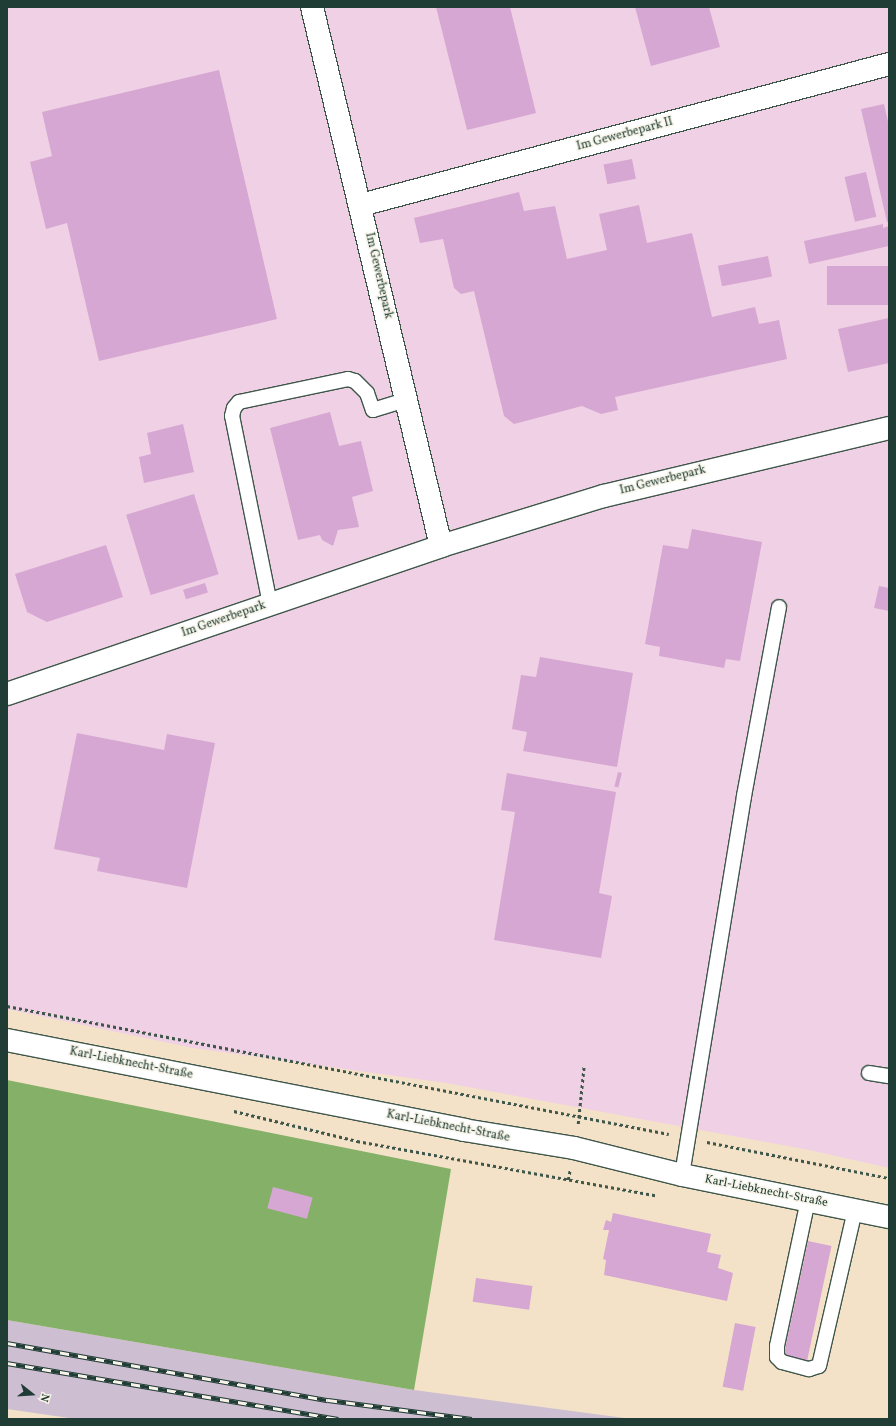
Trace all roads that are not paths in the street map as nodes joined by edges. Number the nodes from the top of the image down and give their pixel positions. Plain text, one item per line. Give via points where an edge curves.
1 (312, 7) edge
2 (889, 64) edge
3 (361, 206) junction
4 (406, 400) junction
5 (889, 428) edge
6 (441, 546) junction
7 (270, 604) junction
8 (779, 607) dead end
9 (7, 694) edge
10 (7, 1040) edge
11 (869, 1073) dead end
12 (889, 1076) edge
13 (682, 1175) junction
14 (808, 1200) junction
15 (855, 1210) junction
16 (889, 1217) edge

1 - 3 street, Im Gewerbepark
2 - 3 street, Im Gewerbepark II
3 - 4 street, Im Gewerbepark
4 - 6 street, Im Gewerbepark
4 - 7 lane via 372,410 367,393 355,381 348,379 239,402 234,408 232,416
5 - 6 street, Im Gewerbepark via 604,496
6 - 7 street, Im Gewerbepark
7 - 9 street, Im Gewerbepark
8 - 13 lane via 744,796
10 - 13 street, Karl-Liebknecht-Straße via 464,1130 574,1148
11 - 12 lane
13 - 14 street, Karl-Liebknecht-Straße
14 - 15 street, Karl-Liebknecht-Straße
14 - 15 lane via 777,1346 777,1357 782,1362 809,1369 819,1366
15 - 16 street, Karl-Liebknecht-Straße

